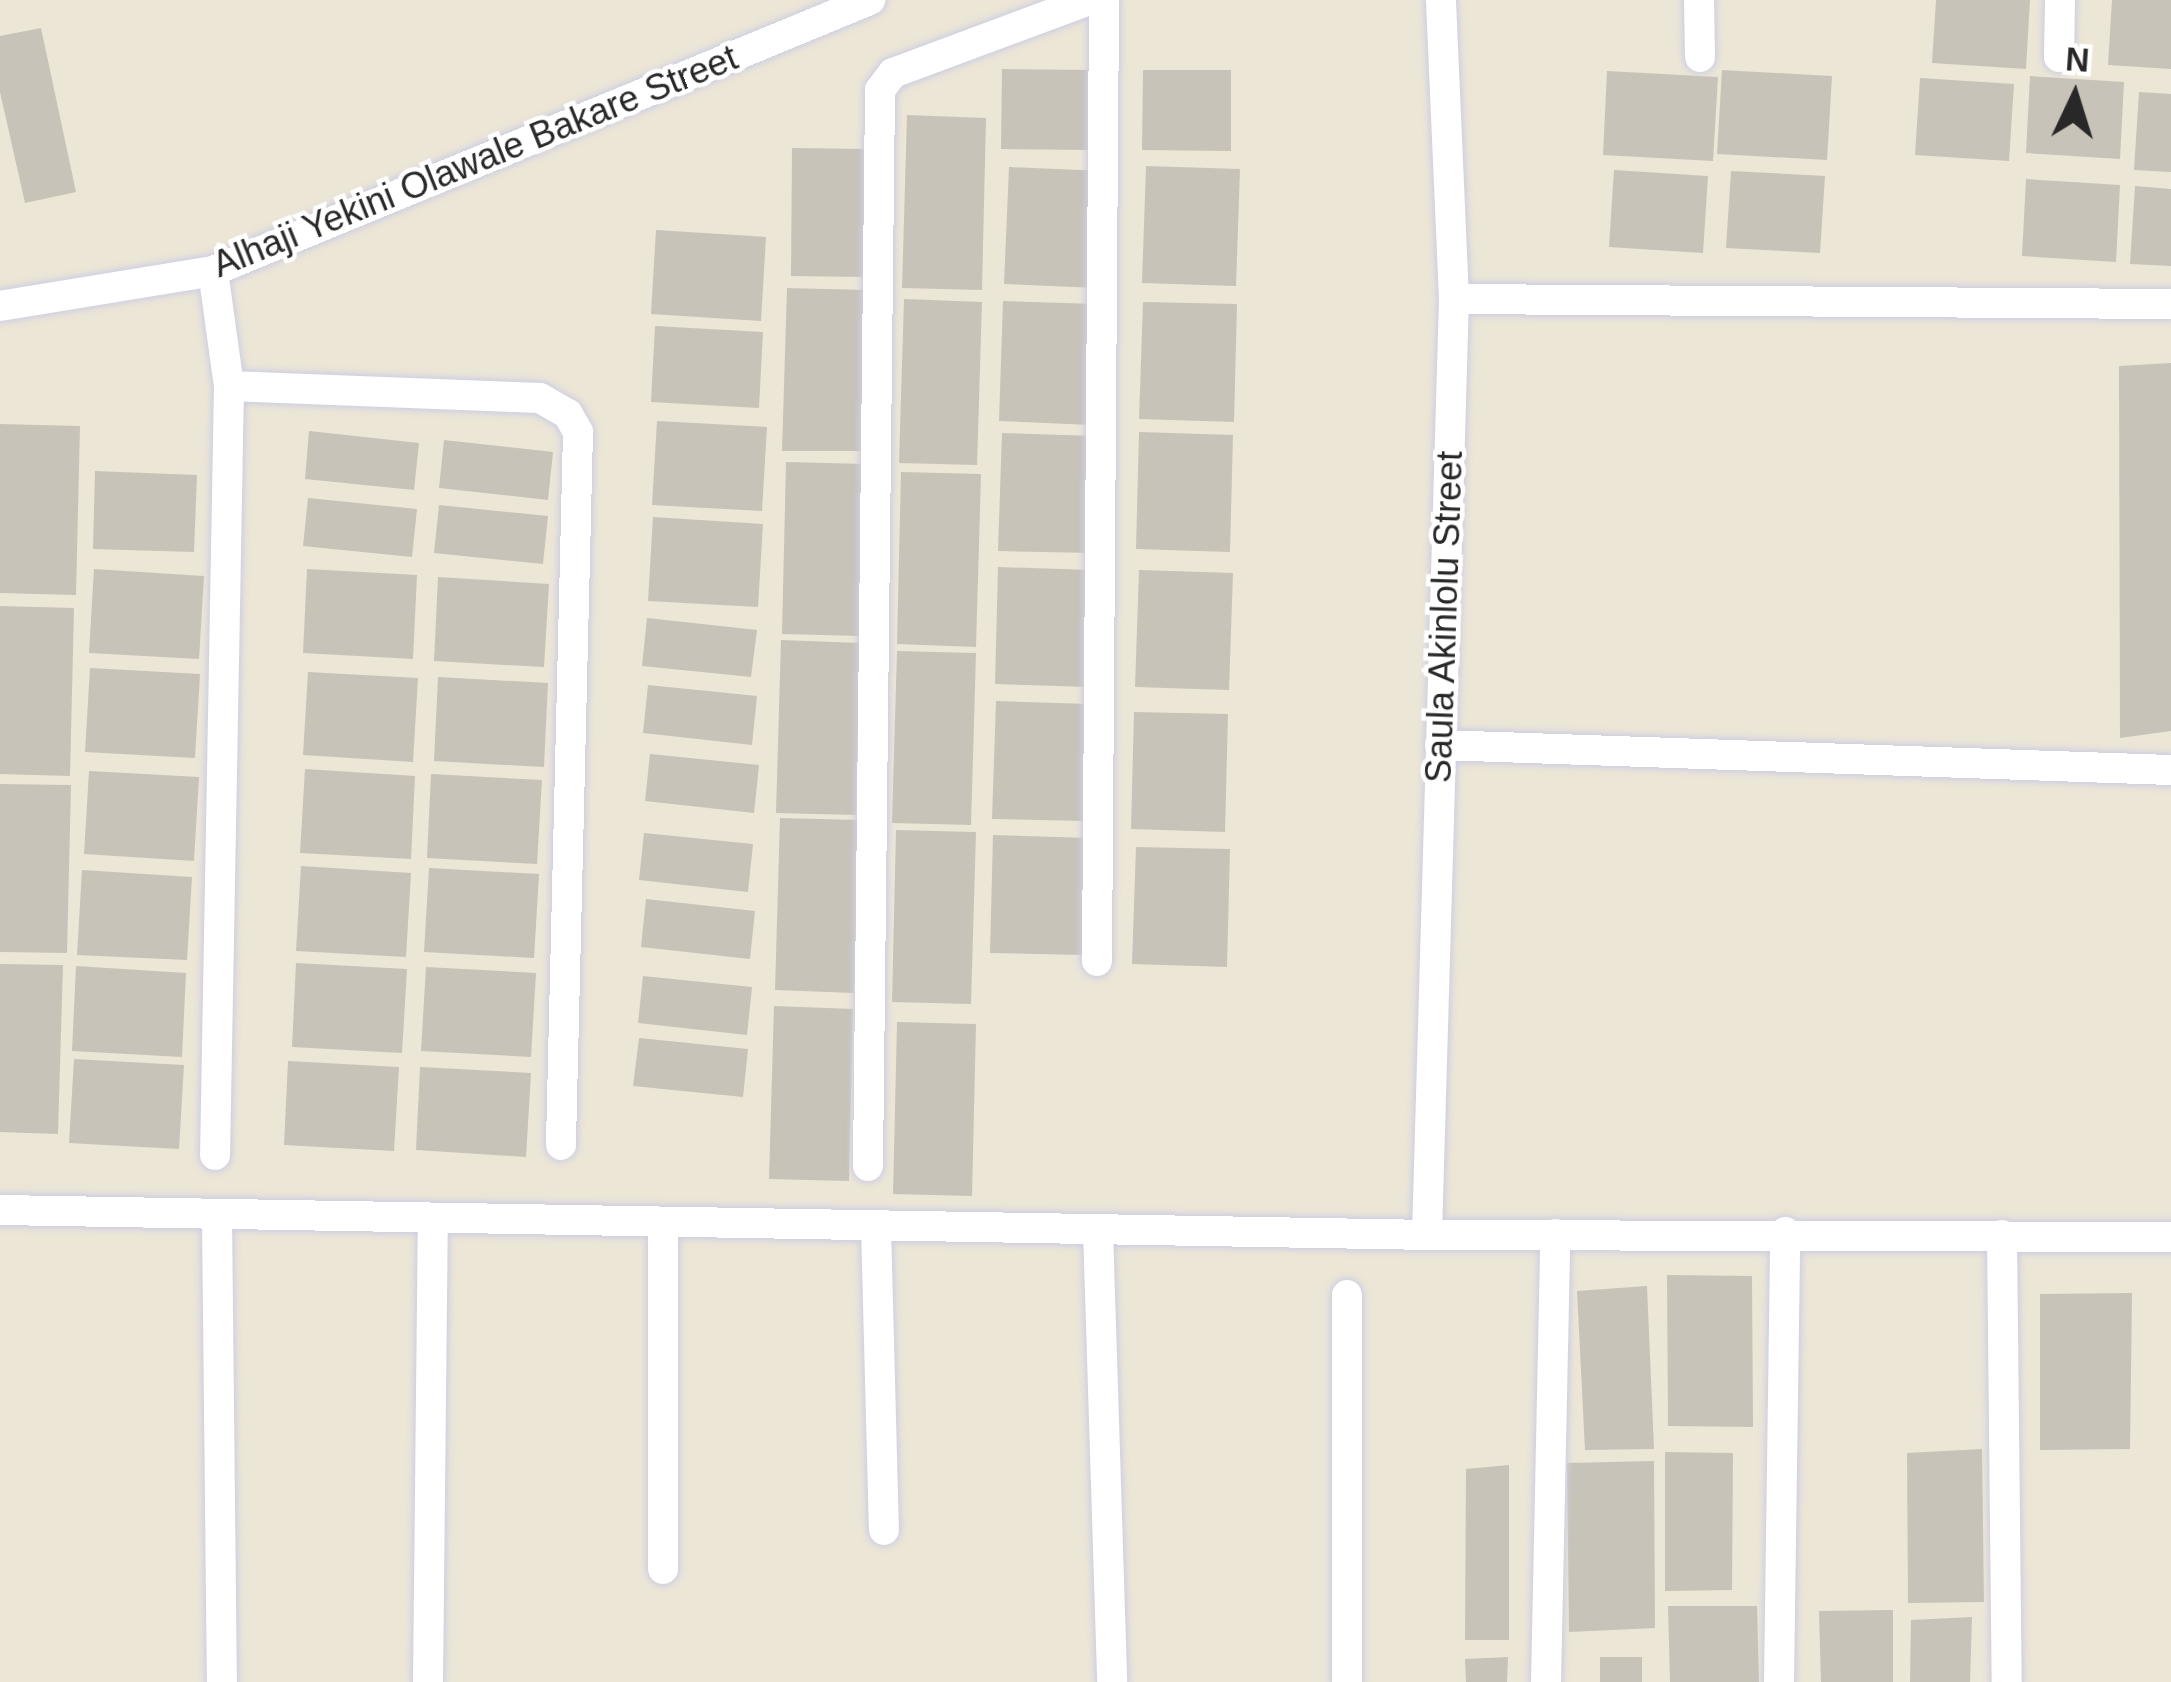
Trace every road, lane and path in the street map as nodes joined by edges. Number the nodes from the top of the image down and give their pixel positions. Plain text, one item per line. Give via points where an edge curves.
1 (870, 0) edge
2 (1089, 0) edge
3 (1104, 0) edge
4 (1441, 0) edge
5 (1699, 0) edge
6 (2060, 0) edge
7 (1700, 57) dead end
8 (2059, 57) dead end
9 (213, 271) junction
10 (1454, 299) junction
11 (2171, 304) edge
12 (0, 306) edge
13 (229, 386) junction
14 (1440, 746) junction
15 (2171, 770) edge
16 (1097, 961) dead end
17 (561, 1145) dead end
18 (214, 1155) dead end
19 (868, 1166) dead end
20 (0, 1210) edge
21 (217, 1216) junction
22 (433, 1220) junction
23 (663, 1224) junction
24 (877, 1227) junction
25 (1097, 1230) junction
26 (1785, 1232) junction
27 (1555, 1234) junction
28 (2002, 1234) junction
29 (1426, 1235) junction
30 (2171, 1237) edge
31 (1347, 1295) dead end
32 (884, 1530) dead end
33 (663, 1569) dead end
34 (222, 1682) edge
35 (428, 1682) edge
36 (1112, 1682) edge
37 (1347, 1682) edge
38 (1546, 1682) edge
39 (1779, 1682) edge
40 (2007, 1682) edge

1 - 9 street, Alhaji Yekini Olawale Bakare Street
2 - 19 street via 893,74 876,112
3 - 16 street
4 - 10 street, Saula Akinlolu Street
5 - 7 street
6 - 8 street
9 - 12 street, Alhaji Yekini Olawale Bakare Street
9 - 13 street
10 - 11 street
10 - 14 street, Saula Akinlolu Street
13 - 17 street via 540,398 568,414 578,432
13 - 18 street
14 - 15 street
14 - 29 street, Saula Akinlolu Street
20 - 21 street
21 - 22 street
21 - 34 street
22 - 23 street
22 - 35 street
23 - 24 street
23 - 33 street
24 - 25 street
24 - 32 street
25 - 29 street
25 - 36 street
26 - 27 street
26 - 28 street
26 - 39 street
27 - 29 street
27 - 38 street
28 - 30 street
28 - 40 street
31 - 37 street

